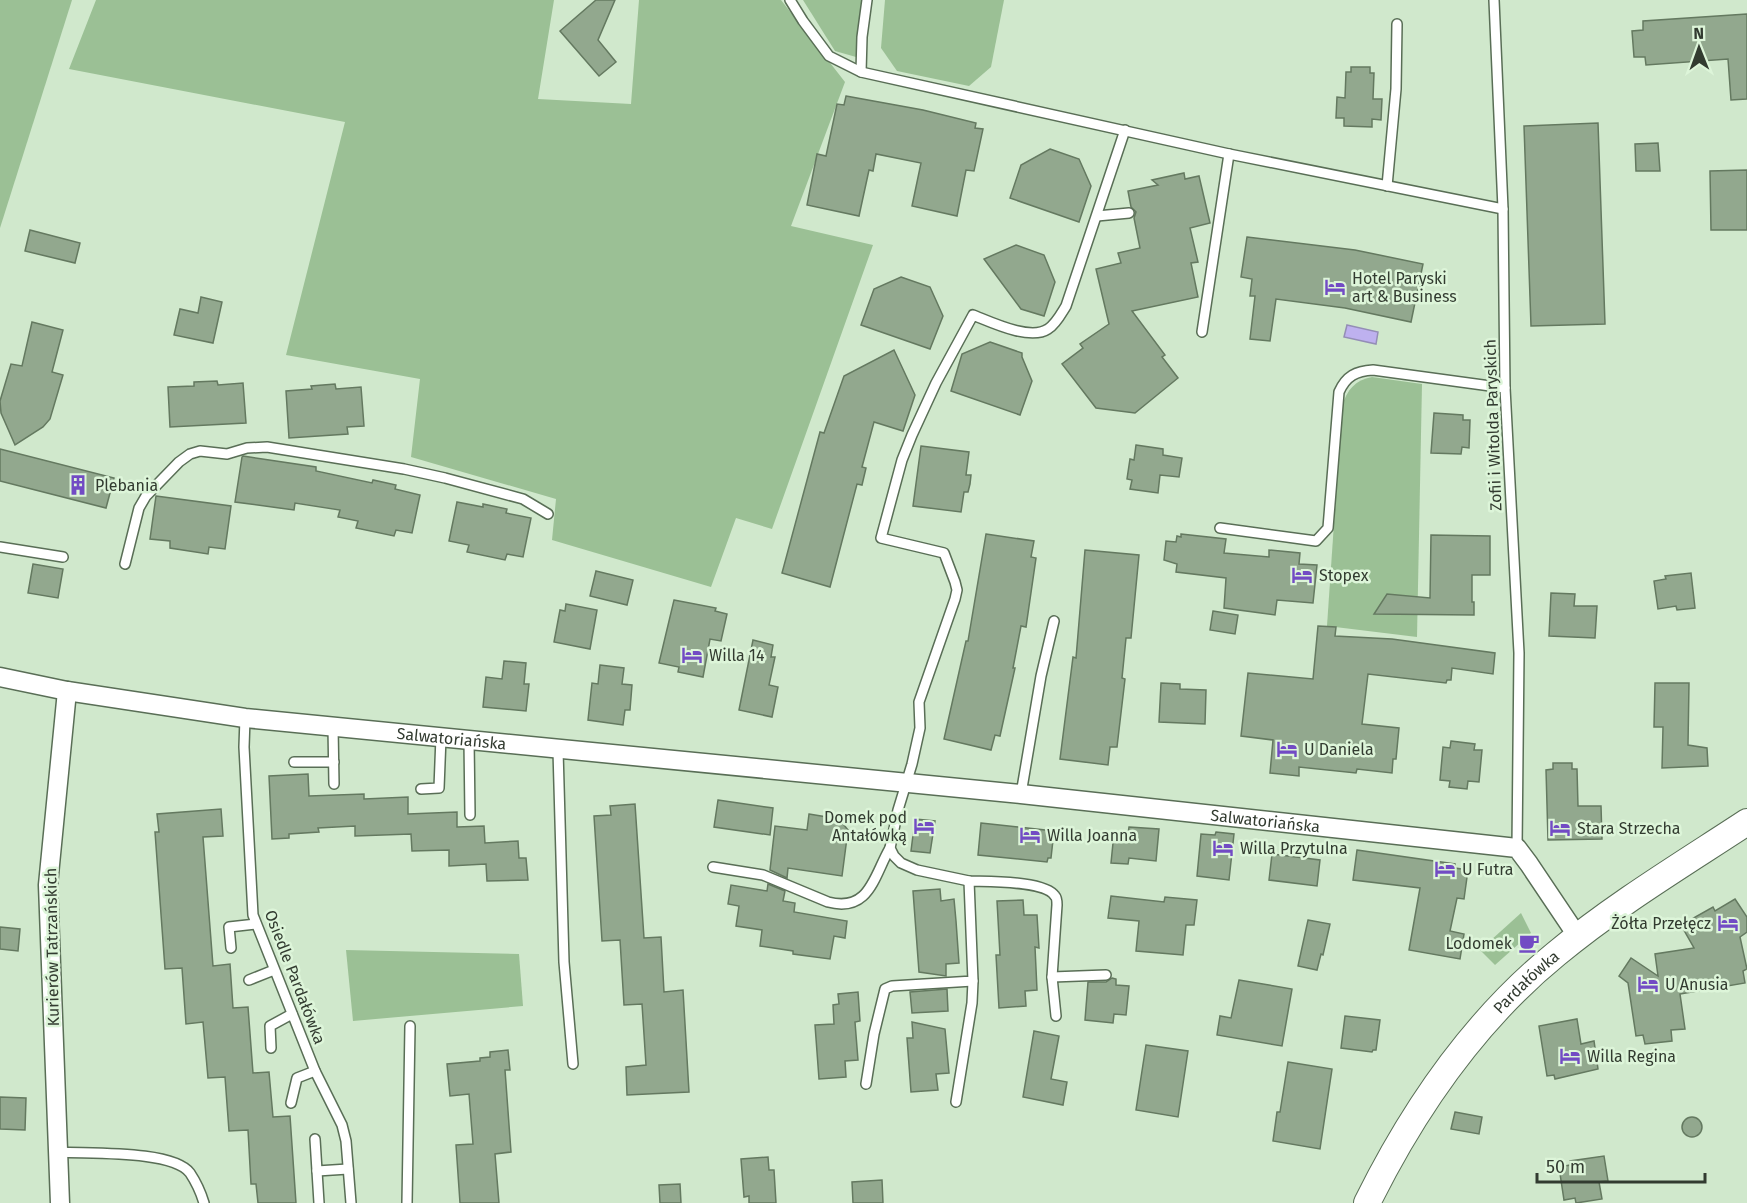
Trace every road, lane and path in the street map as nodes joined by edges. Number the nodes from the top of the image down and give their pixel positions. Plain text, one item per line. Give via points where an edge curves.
1 (790, 0) edge
2 (867, 0) edge
3 (1494, 0) edge
4 (1397, 24) dead end
5 (861, 72) junction
6 (1125, 130) junction
7 (1229, 154) junction
8 (1387, 186) junction
9 (1503, 209) junction
10 (1130, 213) dead end
11 (1097, 216) junction
12 (1202, 332) dead end
13 (1505, 388) junction
14 (548, 514) dead end
15 (1220, 528) dead end
16 (0, 547) edge
17 (63, 557) dead end
18 (125, 564) dead end
19 (1054, 621) dead end
20 (0, 677) edge
21 (67, 691) junction
22 (245, 718) junction
23 (333, 727) junction
24 (441, 737) junction
25 (469, 740) junction
26 (558, 750) junction
27 (294, 762) dead end
28 (334, 762) junction
29 (906, 783) junction
30 (334, 784) dead end
31 (421, 789) dead end
32 (1021, 794) junction
33 (470, 814) dead end
34 (1747, 822) edge
35 (890, 848) junction
36 (1516, 848) junction
37 (713, 867) dead end
38 (967, 881) junction
39 (256, 924) junction
40 (1578, 937) junction
41 (231, 948) dead end
42 (274, 970) junction
43 (1106, 975) dead end
44 (1052, 977) junction
45 (249, 980) dead end
46 (973, 981) junction
47 (292, 1014) junction
48 (1056, 1016) dead end
49 (410, 1026) dead end
50 (271, 1048) dead end
51 (573, 1064) dead end
52 (315, 1071) junction
53 (866, 1084) dead end
54 (956, 1102) dead end
55 (291, 1103) dead end
56 (315, 1138) dead end
57 (60, 1152) junction
58 (348, 1169) junction
59 (317, 1171) junction
60 (60, 1203) edge
61 (204, 1203) edge
62 (319, 1203) edge
63 (351, 1203) edge
64 (407, 1203) edge
65 (1367, 1203) edge

1 - 5 lane via 830,56
2 - 5 lane
3 - 9 lane, Zofii i Witolda Paryskich
4 - 8 lane via 1396,89
5 - 6 lane
6 - 7 lane
6 - 11 lane
7 - 8 lane
7 - 12 lane
8 - 9 lane
9 - 13 lane, Zofii i Witolda Paryskich
10 - 11 lane
11 - 29 lane via 1066,306 1049,329 1019,331 973,315 925,406 902,460 881,538 944,553 957,590 920,702 920,729
13 - 15 lane via 1373,370 1354,373 1343,382 1339,392 1328,528 1316,541
13 - 36 lane, Zofii i Witolda Paryskich via 1519,653
14 - 18 lane via 523,499 404,469 267,447 227,454 201,451 179,462 146,496 139,508
16 - 17 lane
19 - 32 lane
20 - 21 street, Salwatoriańska
21 - 22 street, Salwatoriańska
21 - 57 street, Kurierów Tatrzańskich via 48,885
22 - 23 street, Salwatoriańska
22 - 39 lane, Osiedle Pardałówka
23 - 24 street, Salwatoriańska
23 - 28 lane
24 - 25 street, Salwatoriańska
24 - 31 lane via 439,788
25 - 26 street, Salwatoriańska
25 - 33 lane
26 - 29 street, Salwatoriańska
26 - 51 lane via 564,962
27 - 28 lane
28 - 30 lane
29 - 32 street, Salwatoriańska
29 - 35 lane
32 - 36 street, Salwatoriańska
34 - 40 street, Pardałówka
35 - 37 lane via 870,889 849,904 828,902 763,875
35 - 38 lane via 901,863 916,870
36 - 40 street
38 - 44 lane via 1032,885 1046,888 1055,896
38 - 46 lane
39 - 41 lane via 229,927
39 - 42 lane, Osiedle Pardałówka
40 - 65 street, Pardałówka via 1527,979 1473,1036 1433,1091
42 - 45 lane
42 - 47 lane, Osiedle Pardałówka
43 - 44 lane
44 - 48 lane
46 - 53 lane via 885,989
46 - 54 lane
47 - 50 lane via 270,1026
47 - 52 lane, Osiedle Pardałówka
49 - 64 lane
52 - 55 lane via 297,1078
52 - 58 lane, Osiedle Pardałówka via 342,1125
56 - 59 lane
57 - 60 street, Kurierów Tatrzańskich
57 - 61 lane via 125,1154 177,1164 190,1172
58 - 59 lane
58 - 63 lane, Osiedle Pardałówka
59 - 62 lane

